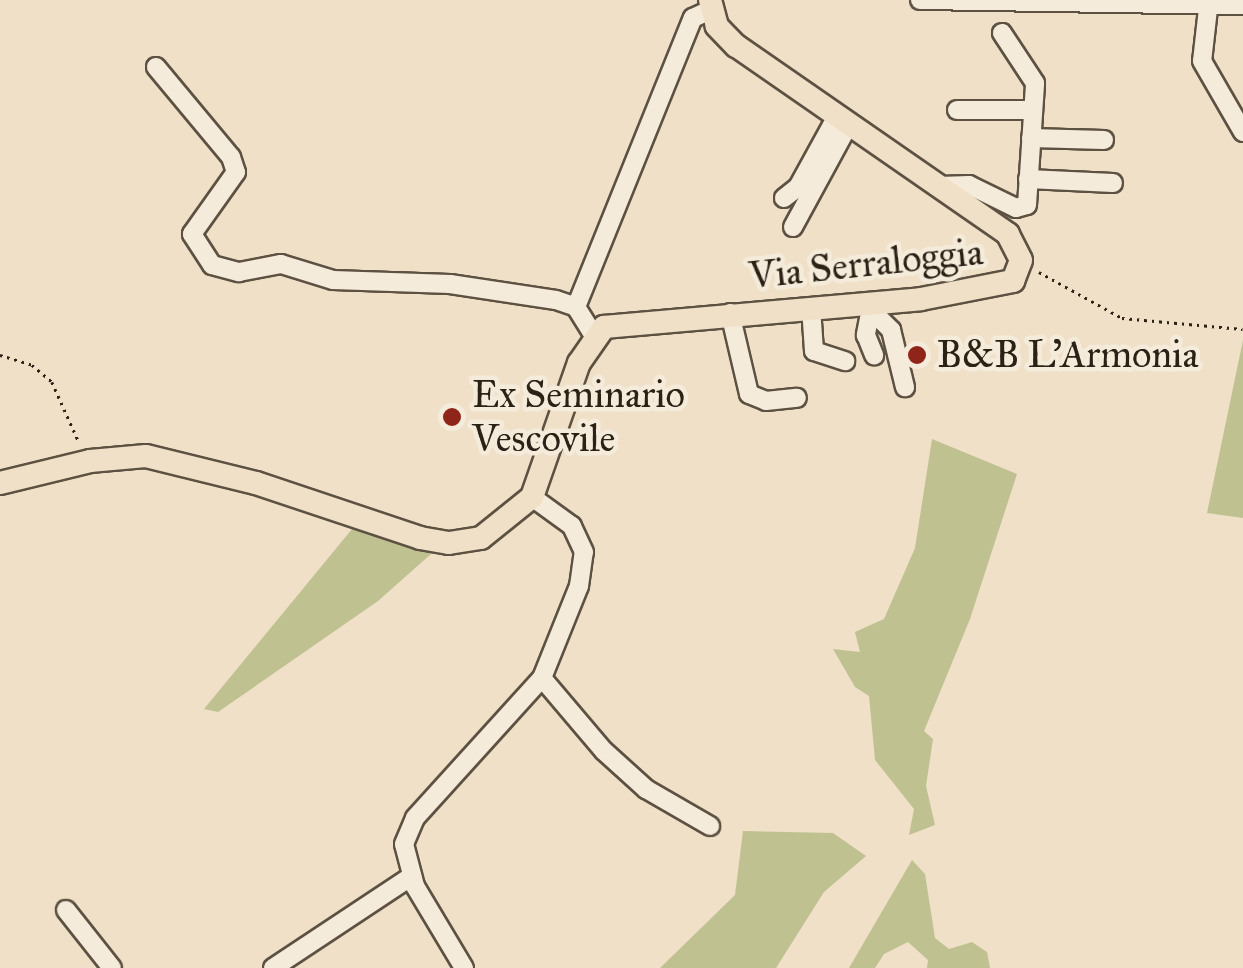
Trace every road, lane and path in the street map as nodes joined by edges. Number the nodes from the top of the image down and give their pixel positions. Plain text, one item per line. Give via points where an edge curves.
1 (920, 0) edge
2 (1209, 1) edge
3 (710, 5) edge
4 (1243, 5) edge
5 (1002, 33) dead end
6 (156, 66) dead end
7 (1235, 104) edge
8 (957, 110) dead end
9 (1033, 110) junction
10 (843, 120) junction
11 (1243, 132) edge
12 (1031, 138) junction
13 (1104, 140) dead end
14 (1028, 179) junction
15 (1113, 183) dead end
16 (938, 186) junction
17 (784, 198) dead end
18 (793, 227) dead end
19 (1021, 260) junction
20 (871, 305) junction
21 (811, 306) junction
22 (576, 307) junction
23 (730, 312) junction
24 (1243, 329) edge
25 (593, 334) junction
26 (0, 355) edge
27 (874, 355) dead end
28 (845, 361) dead end
29 (905, 386) dead end
30 (798, 398) dead end
31 (90, 461) junction
32 (0, 483) edge
33 (532, 496) junction
34 (542, 678) junction
35 (710, 826) dead end
36 (412, 876) junction
37 (66, 910) dead end
38 (112, 968) edge
39 (273, 968) edge
40 (464, 968) edge

1 - 2 street
2 - 4 street
2 - 7 street via 1202,61
3 - 10 main road, Via Serraloggia via 736,46
3 - 22 street, Via Serraloggia via 693,18
5 - 9 street via 1035,84
6 - 22 street via 231,157 236,172 192,234 212,265 239,272 281,264 333,280 450,284
7 - 11 street
8 - 9 street
9 - 12 street
10 - 16 main road, Via Serraloggia
10 - 17 street
10 - 18 street
12 - 13 street
12 - 14 street
14 - 15 street
14 - 16 street via 1024,208 969,185
16 - 19 main road, Via Serraloggia via 1008,234
19 - 20 main road, Via Serraloggia via 1012,282 998,289
19 - 24 path via 1122,318
20 - 21 main road, Via Serraloggia
20 - 27 street via 866,335
20 - 29 street via 892,330
21 - 23 main road, Via Serraloggia
21 - 28 street via 814,351
22 - 25 street
23 - 25 main road, Via Serraloggia via 632,321
23 - 30 street via 749,394 766,401
25 - 33 main road
26 - 31 path via 32,365 52,382
31 - 32 main road
31 - 33 main road via 146,456 256,482 449,544 481,538
33 - 34 street via 572,526 584,552 579,586
34 - 35 street via 646,789
34 - 36 street via 415,818 404,844
36 - 39 street
36 - 40 street
37 - 38 street

